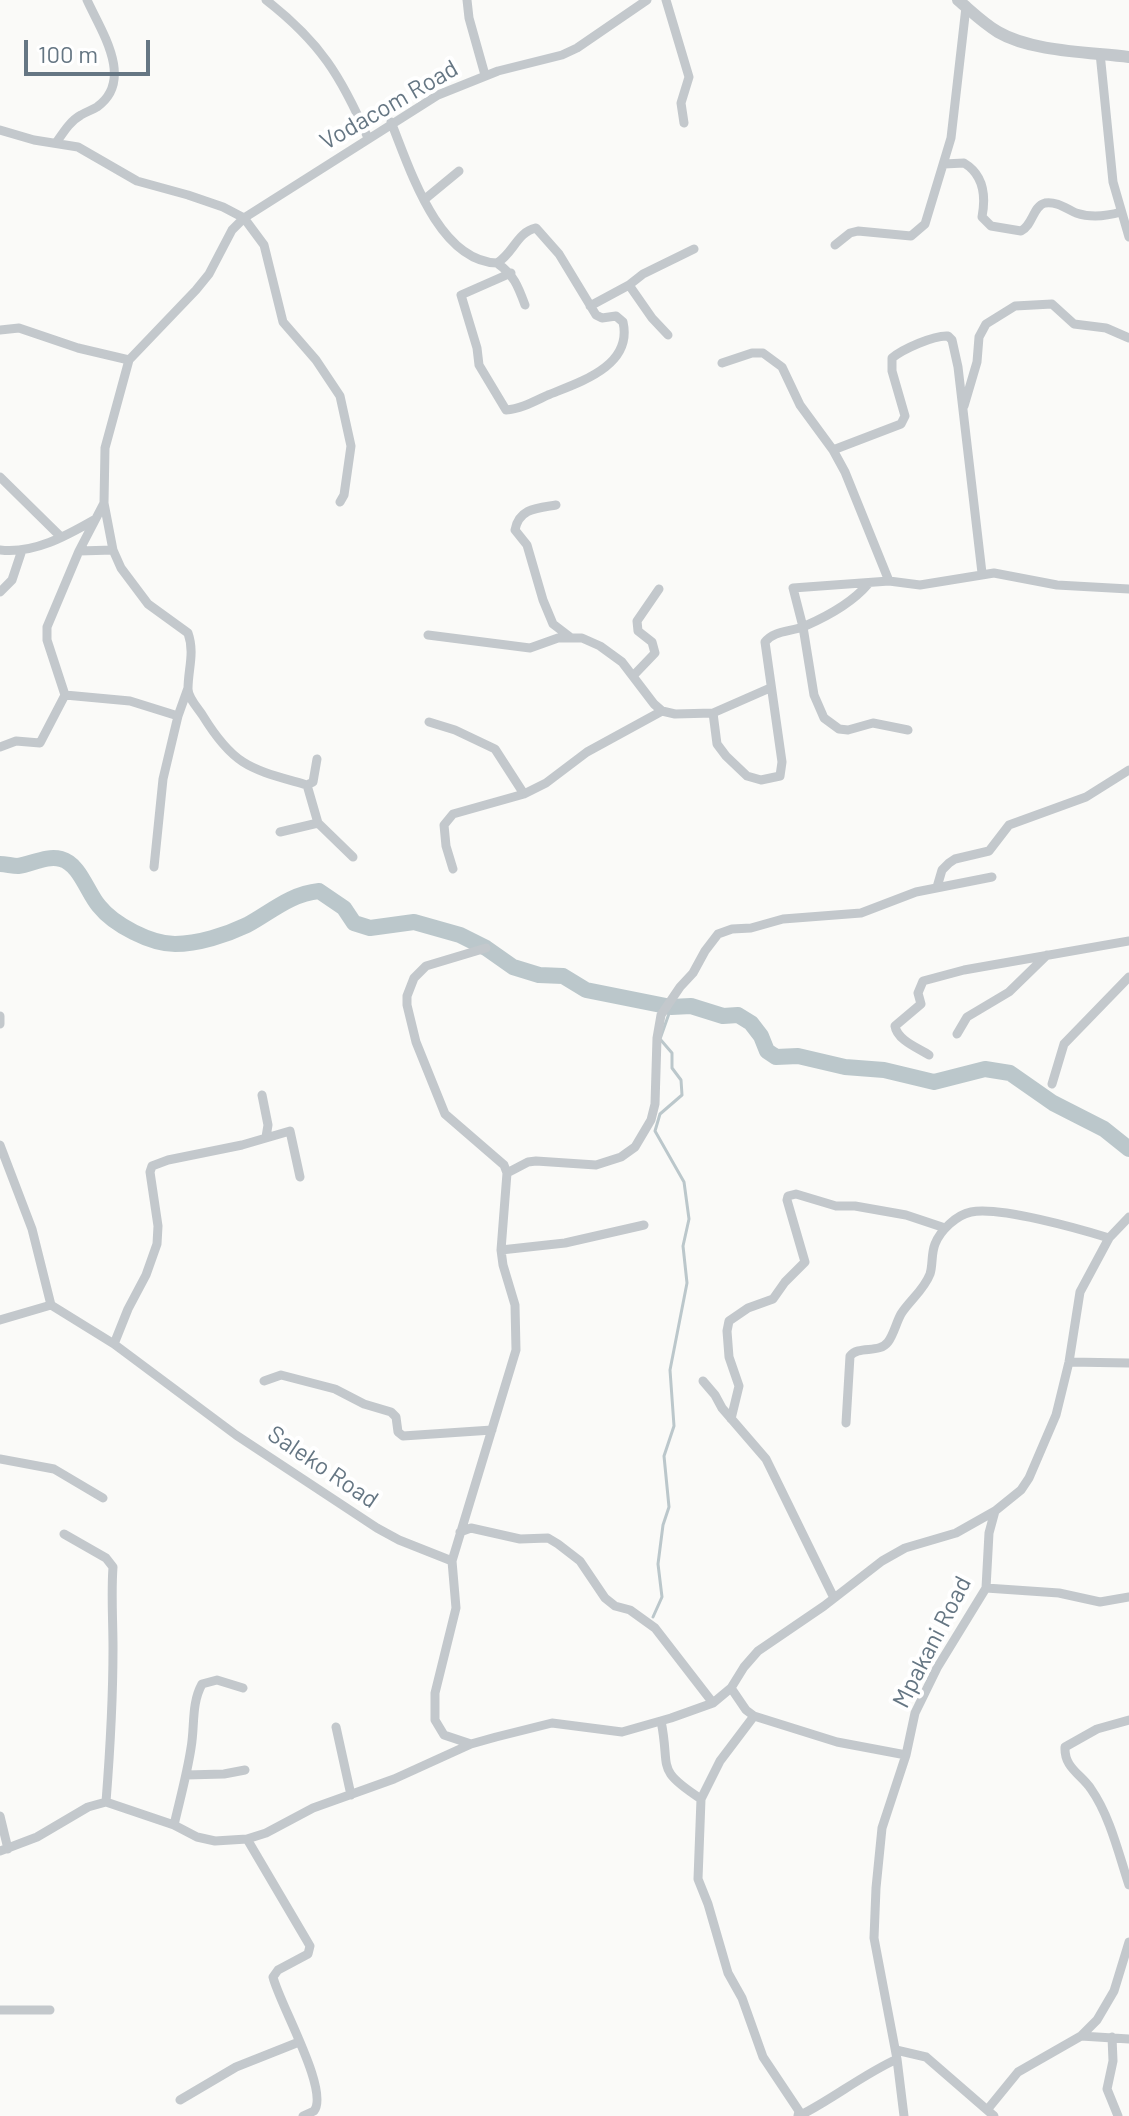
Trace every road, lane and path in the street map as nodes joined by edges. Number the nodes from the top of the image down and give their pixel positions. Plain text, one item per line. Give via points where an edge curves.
1 (87, 0) edge
2 (266, 0) edge
3 (467, 0) edge
4 (647, 0) edge
5 (666, 0) edge
6 (962, 3) edge
7 (1100, 53) junction
8 (1129, 57) edge
9 (485, 75) junction
10 (391, 122) junction
11 (684, 123) dead end
12 (0, 130) edge
13 (368, 138) junction
14 (56, 143) junction
15 (944, 164) junction
16 (459, 171) dead end
17 (425, 199) junction
18 (1121, 212) junction
19 (244, 218) junction
20 (1129, 237) edge
21 (835, 245) dead end
22 (694, 249) dead end
23 (497, 263) junction
24 (511, 273) junction
25 (629, 285) junction
26 (525, 305) dead end
27 (590, 306) junction
28 (0, 330) edge
29 (668, 335) dead end
30 (1129, 338) edge
31 (129, 360) junction
32 (722, 363) dead end
33 (963, 406) junction
34 (833, 450) junction
35 (0, 477) edge
36 (340, 502) dead end
37 (104, 503) junction
38 (556, 505) dead end
39 (94, 520) junction
40 (60, 536) junction
41 (0, 550) edge
42 (22, 550) junction
43 (113, 550) junction
44 (79, 551) junction
45 (982, 573) junction
46 (889, 581) junction
47 (868, 584) junction
48 (659, 589) dead end
49 (1129, 589) edge
50 (0, 592) edge
51 (803, 627) junction
52 (428, 635) dead end
53 (570, 637) junction
54 (633, 676) junction
55 (188, 688) junction
56 (770, 688) junction
57 (65, 695) junction
58 (662, 711) junction
59 (713, 713) junction
60 (178, 716) junction
61 (429, 722) dead end
62 (908, 730) dead end
63 (0, 747) edge
64 (317, 759) dead end
65 (1129, 770) edge
66 (307, 785) junction
67 (524, 794) junction
68 (318, 823) junction
69 (280, 832) dead end
70 (353, 857) dead end
71 (154, 867) dead end
72 (453, 869) dead end
73 (992, 877) dead end
74 (937, 887) junction
75 (1129, 941) edge
76 (486, 948) dead end
77 (1047, 955) junction
78 (1129, 977) edge
79 (0, 1016) edge
80 (0, 1024) edge
81 (957, 1034) dead end
82 (929, 1055) dead end
83 (1052, 1084) dead end
84 (262, 1095) dead end
85 (266, 1137) junction
86 (0, 1145) edge
87 (507, 1173) junction
88 (300, 1177) dead end
89 (1129, 1217) edge
90 (644, 1225) dead end
91 (945, 1228) junction
92 (1109, 1238) junction
93 (501, 1250) junction
94 (51, 1305) junction
95 (0, 1320) edge
96 (114, 1344) junction
97 (1069, 1362) junction
98 (1129, 1363) edge
99 (264, 1381) dead end
100 (703, 1381) dead end
101 (731, 1419) junction
102 (846, 1423) dead end
103 (492, 1430) junction
104 (0, 1459) edge
105 (103, 1498) dead end
106 (995, 1511) junction
107 (460, 1532) junction
108 (64, 1534) dead end
109 (452, 1561) junction
110 (986, 1588) junction
111 (1129, 1597) edge
112 (834, 1598) junction
113 (243, 1688) dead end
114 (731, 1688) junction
115 (713, 1703) junction
116 (754, 1716) junction
117 (1129, 1720) edge
118 (661, 1721) junction
119 (336, 1727) dead end
120 (471, 1744) junction
121 (906, 1755) junction
122 (245, 1770) dead end
123 (186, 1775) junction
124 (351, 1795) junction
125 (701, 1799) junction
126 (106, 1802) junction
127 (0, 1816) edge
128 (174, 1825) junction
129 (247, 1839) junction
130 (4, 1850) edge
131 (1129, 1883) edge
132 (1129, 1942) edge
133 (0, 2010) edge
134 (50, 2010) dead end
135 (1081, 2036) junction
136 (1112, 2037) junction
137 (1129, 2039) edge
138 (299, 2042) junction
139 (896, 2055) junction
140 (180, 2100) dead end
141 (990, 2113) edge
142 (303, 2116) edge
143 (798, 2116) edge
144 (904, 2116) edge
145 (1118, 2116) edge

1 - 14 street via 116,69 116,81 106,99 78,116
2 - 13 street via 301,28 331,63
3 - 9 street
4 - 9 street, Vodacom Road via 562,55
5 - 11 street via 689,77 681,103
6 - 7 street via 1011,38
6 - 15 street via 951,138
7 - 8 street
7 - 18 street via 1109,154
9 - 10 street, Vodacom Road
10 - 13 street, Vodacom Road
10 - 17 street
12 - 14 street
13 - 19 street, Vodacom Road
14 - 19 street via 85,149 137,181
15 - 18 street via 964,163 975,172 984,192 982,217 991,226 1021,231 1043,203 1085,216
15 - 21 street via 920,232 906,236 858,231
16 - 17 street
17 - 23 street via 459,249
18 - 20 street
19 - 31 street via 209,274
19 - 36 street via 264,245 283,322 340,396 351,446
22 - 25 street
23 - 24 street
23 - 27 street via 524,233 536,228 559,254
24 - 26 street
24 - 27 street via 461,295 479,365 506,410 581,382 618,354 623,322 616,316 599,317
25 - 27 street
25 - 29 street
28 - 31 street via 19,328
30 - 33 street via 1106,328 1074,324 1052,304 1015,306 981,331
31 - 37 street via 105,448
32 - 34 street via 752,353 771,356
33 - 34 street via 952,340 936,336 904,347 892,358 905,416 901,424
33 - 45 street
34 - 46 street
35 - 40 street
37 - 39 street
37 - 43 street
38 - 53 street via 525,511 515,530 527,545 553,624
39 - 40 street
39 - 44 street
40 - 42 street
41 - 42 street
42 - 50 street via 12,580
43 - 44 street
43 - 55 street via 148,604 188,633
44 - 57 street via 47,627
45 - 46 street via 920,585
45 - 49 street via 1071,587
46 - 47 street
47 - 51 street via 846,604
47 - 51 street via 793,588
48 - 54 street via 637,621 638,631 652,642 655,653
51 - 56 street via 774,634 765,642
51 - 62 street via 814,695 824,718 848,730 873,723
52 - 53 street via 530,648
53 - 54 street via 600,646
54 - 58 street
55 - 60 street
55 - 66 street via 215,736 235,758 263,774
56 - 59 street
56 - 59 street via 780,776 747,776 717,744
57 - 60 street via 130,701
57 - 63 street via 40,743 16,741
58 - 59 street
58 - 67 street
60 - 71 street via 163,779
61 - 67 street via 495,749
64 - 66 street via 313,782
65 - 74 street via 1086,797 1009,825 989,851 949,863
66 - 68 street
67 - 72 street via 448,818 446,846
68 - 69 street
68 - 70 street
73 - 74 street
74 - 87 street via 861,913 783,919 723,931 661,1015 655,1104 635,1147 596,1165 536,1161
75 - 77 street
76 - 87 street via 426,966 414,978 407,1005 445,1114
77 - 81 street via 1009,992 967,1017
77 - 82 street via 923,981 921,1004 894,1029
78 - 83 street via 1064,1044
79 - 80 street
84 - 85 street
85 - 88 street via 290,1131
85 - 96 street via 152,1166 157,1244
86 - 94 street via 32,1229
87 - 93 street
89 - 92 street
90 - 93 street via 565,1243
91 - 92 street via 972,1211
91 - 101 street via 906,1215 788,1196 805,1262 773,1299 729,1321 728,1350 739,1386
91 - 102 street via 935,1244 925,1285 901,1314 888,1343 850,1356
92 - 97 street via 1080,1292
93 - 103 street via 517,1332
94 - 95 street
94 - 96 street, Saleko Road
96 - 109 street, Saleko Road via 236,1435 377,1528
97 - 98 street
97 - 106 street via 1056,1415 1029,1478
99 - 103 street via 281,1375 335,1389 391,1412 400,1436
100 - 101 street
101 - 112 street via 766,1459
103 - 107 street
104 - 105 street via 54,1469
106 - 110 street, Mpakani Road
106 - 112 street via 956,1533 895,1553
107 - 109 street
107 - 115 street via 471,1528 520,1539 548,1538 558,1544 580,1561 605,1598 655,1628
108 - 126 street via 113,1567
109 - 120 street via 456,1608 435,1693 435,1720 444,1735
110 - 111 street via 1100,1602
110 - 121 street, Mpakani Road via 915,1713
112 - 114 street via 758,1651
113 - 123 street via 217,1680 202,1684
114 - 115 street
114 - 116 street
115 - 118 street
116 - 121 street via 837,1742
116 - 125 street via 720,1761
117 - 131 street via 1080,1737 1065,1747 1065,1755 1092,1790
118 - 120 street via 615,1732 552,1723
118 - 125 street via 668,1773
119 - 124 street
120 - 124 street
121 - 139 street, Mpakani Road via 882,1828 874,1938
122 - 123 street
123 - 128 street
124 - 129 street
125 - 143 street via 698,1879 728,1973 763,2057
126 - 128 street
126 - 130 street
127 - 130 street
128 - 129 street via 215,1841
129 - 138 street via 310,1946 308,1954 273,1977
132 - 135 street via 1105,2009
133 - 134 street
135 - 136 street
135 - 141 street via 1018,2072
136 - 137 street
136 - 145 street via 1107,2089
138 - 140 street via 236,2067
138 - 142 street via 318,2100 314,2111
139 - 141 street via 926,2057
139 - 143 street
139 - 144 street, Mpakani Road

